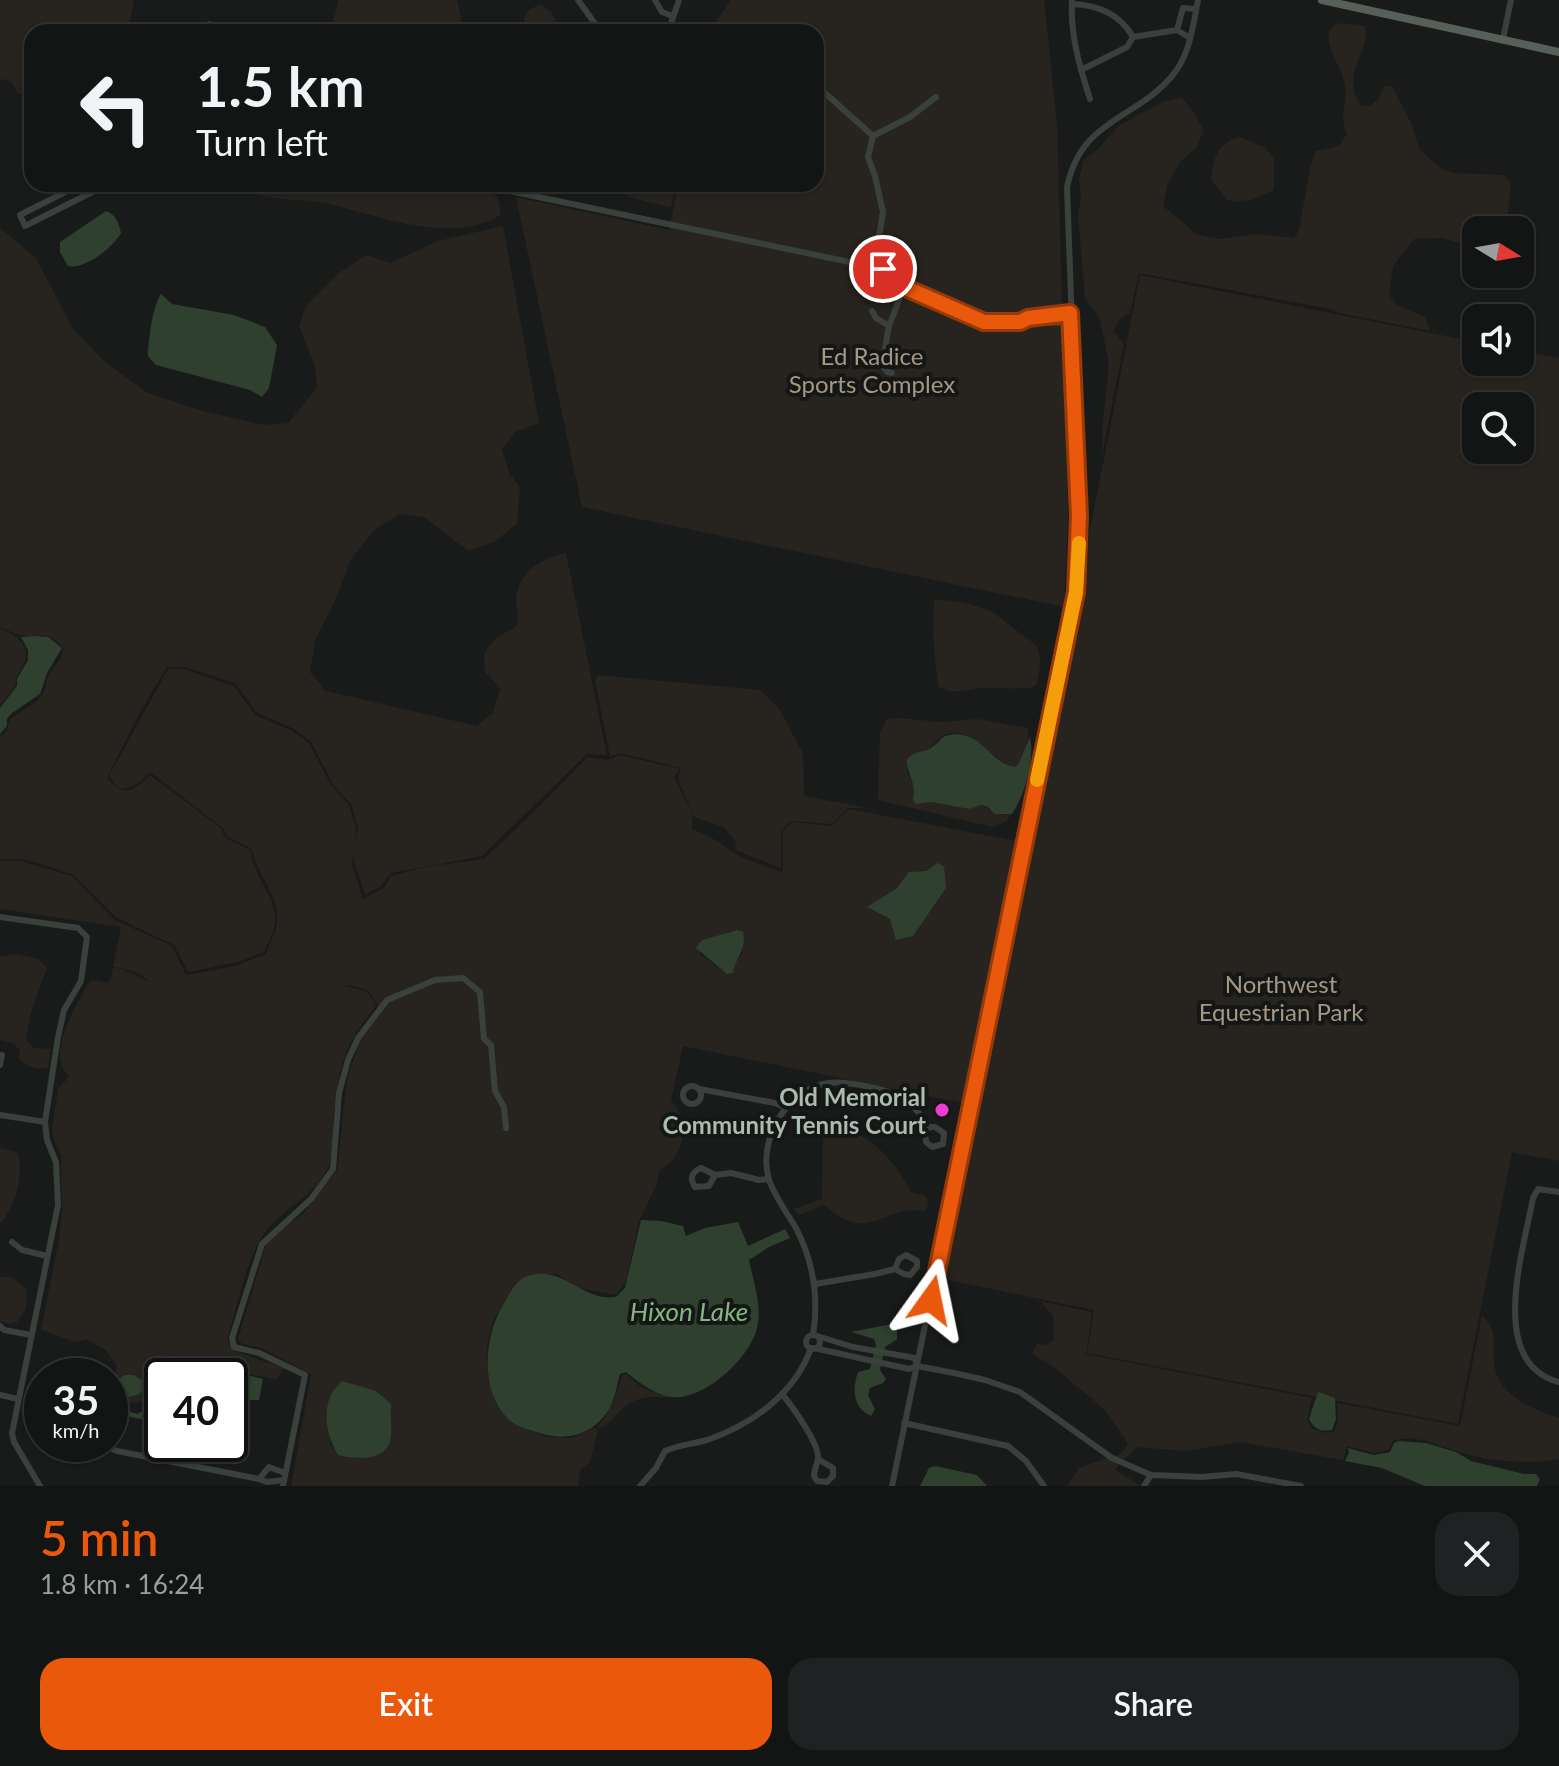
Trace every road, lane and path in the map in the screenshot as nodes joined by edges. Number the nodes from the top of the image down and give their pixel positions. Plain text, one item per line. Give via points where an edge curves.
1 (578, 0) edge
2 (655, 0) edge
3 (1198, 0) edge
4 (1322, 0) edge
5 (1511, 0) edge
6 (678, 1) edge
7 (1072, 2) edge
8 (1196, 9) junction
9 (672, 16) junction
10 (595, 24) edge
11 (670, 24) edge
12 (1177, 30) junction
13 (1133, 37) junction
14 (1190, 38) junction
15 (1503, 39) junction
16 (1559, 52) edge
17 (1081, 70) junction
18 (824, 92) edge
19 (936, 97) dead end
20 (1090, 99) dead end
21 (873, 136) junction
22 (65, 192) edge
23 (92, 192) edge
24 (514, 192) edge
25 (883, 269) junction
26 (904, 287) junction
27 (925, 298) junction
28 (897, 305) junction
29 (872, 311) dead end
30 (1070, 313) junction
31 (1020, 322) junction
32 (1070, 323) junction
33 (889, 326) junction
34 (892, 373) dead end
35 (0, 917) edge
36 (2, 1055) edge
37 (0, 1065) edge
38 (699, 1089) dead end
39 (786, 1108) junction
40 (0, 1115) edge
41 (45, 1122) junction
42 (929, 1127) dead end
43 (506, 1128) dead end
44 (715, 1175) dead end
45 (769, 1179) junction
46 (1559, 1192) edge
47 (12, 1242) dead end
48 (47, 1256) junction
49 (895, 1269) dead end
50 (815, 1284) junction
51 (0, 1326) edge
52 (31, 1335) junction
53 (815, 1335) junction
54 (812, 1348) junction
55 (883, 1353) junction
56 (881, 1362) junction
57 (917, 1366) junction
58 (1559, 1382) edge
59 (782, 1394) junction
60 (0, 1395) edge
61 (18, 1399) junction
62 (904, 1423) junction
63 (128, 1453) edge
64 (818, 1459) dead end
65 (1151, 1475) junction
66 (259, 1479) junction
67 (284, 1480) edge
68 (40, 1486) edge
69 (640, 1486) edge
70 (892, 1486) edge
71 (1044, 1486) edge
72 (1144, 1486) edge
73 (1301, 1486) edge

1 - 10 street
2 - 9 street
3 - 8 street
4 - 15 main road
5 - 15 street
6 - 9 street
7 - 13 street via 1108,13 1126,24
7 - 17 street
8 - 12 street via 1183,8
8 - 14 street
9 - 11 street
12 - 13 street
12 - 14 street
13 - 17 street via 1127,47
14 - 30 street via 1171,77 1103,127 1077,155 1066,199
15 - 16 main road
17 - 20 street
18 - 21 street
19 - 21 street
21 - 25 street via 868,157 883,212 877,250
22 - 23 street via 20,215 25,226
24 - 25 street
25 - 26 street
26 - 27 street
26 - 28 street
27 - 28 street via 913,295
27 - 31 street via 984,322
28 - 33 street
29 - 33 street
30 - 31 street
30 - 32 street
31 - 32 street
32 - 57 street via 1079,516 1076,592
33 - 34 street via 882,365
35 - 41 street via 78,928 87,937 81,981 60,1021
36 - 37 street
38 - 39 street
39 - 42 street via 809,1089 846,1082 896,1093
39 - 45 street via 768,1148
40 - 41 street
41 - 48 street via 56,1162 58,1205
43 - 67 street via 504,1107 495,1091 491,1045 484,1039 480,992 463,978 435,980 387,1000 348,1060 339,1093 333,1169 311,1199 262,1244 232,1338 234,1347 305,1375
44 - 45 street
45 - 50 street via 796,1230
46 - 58 street via 1538,1189 1533,1198 1514,1303 1515,1330 1530,1365 1544,1378
47 - 48 street
48 - 52 street
49 - 50 street
50 - 53 street
51 - 52 street
52 - 61 street
53 - 54 street via 806,1342
53 - 55 street
54 - 56 street
54 - 59 street
55 - 56 street
55 - 57 street via 915,1358
56 - 57 street
57 - 62 street
57 - 65 street via 1020,1392 1112,1458
59 - 64 street
59 - 69 street via 735,1428 665,1451
60 - 61 street
61 - 68 street via 12,1438
62 - 70 street
62 - 71 street via 1008,1446
63 - 66 street
65 - 72 street
65 - 73 street via 1236,1474
66 - 67 street
66 - 67 street via 269,1467

